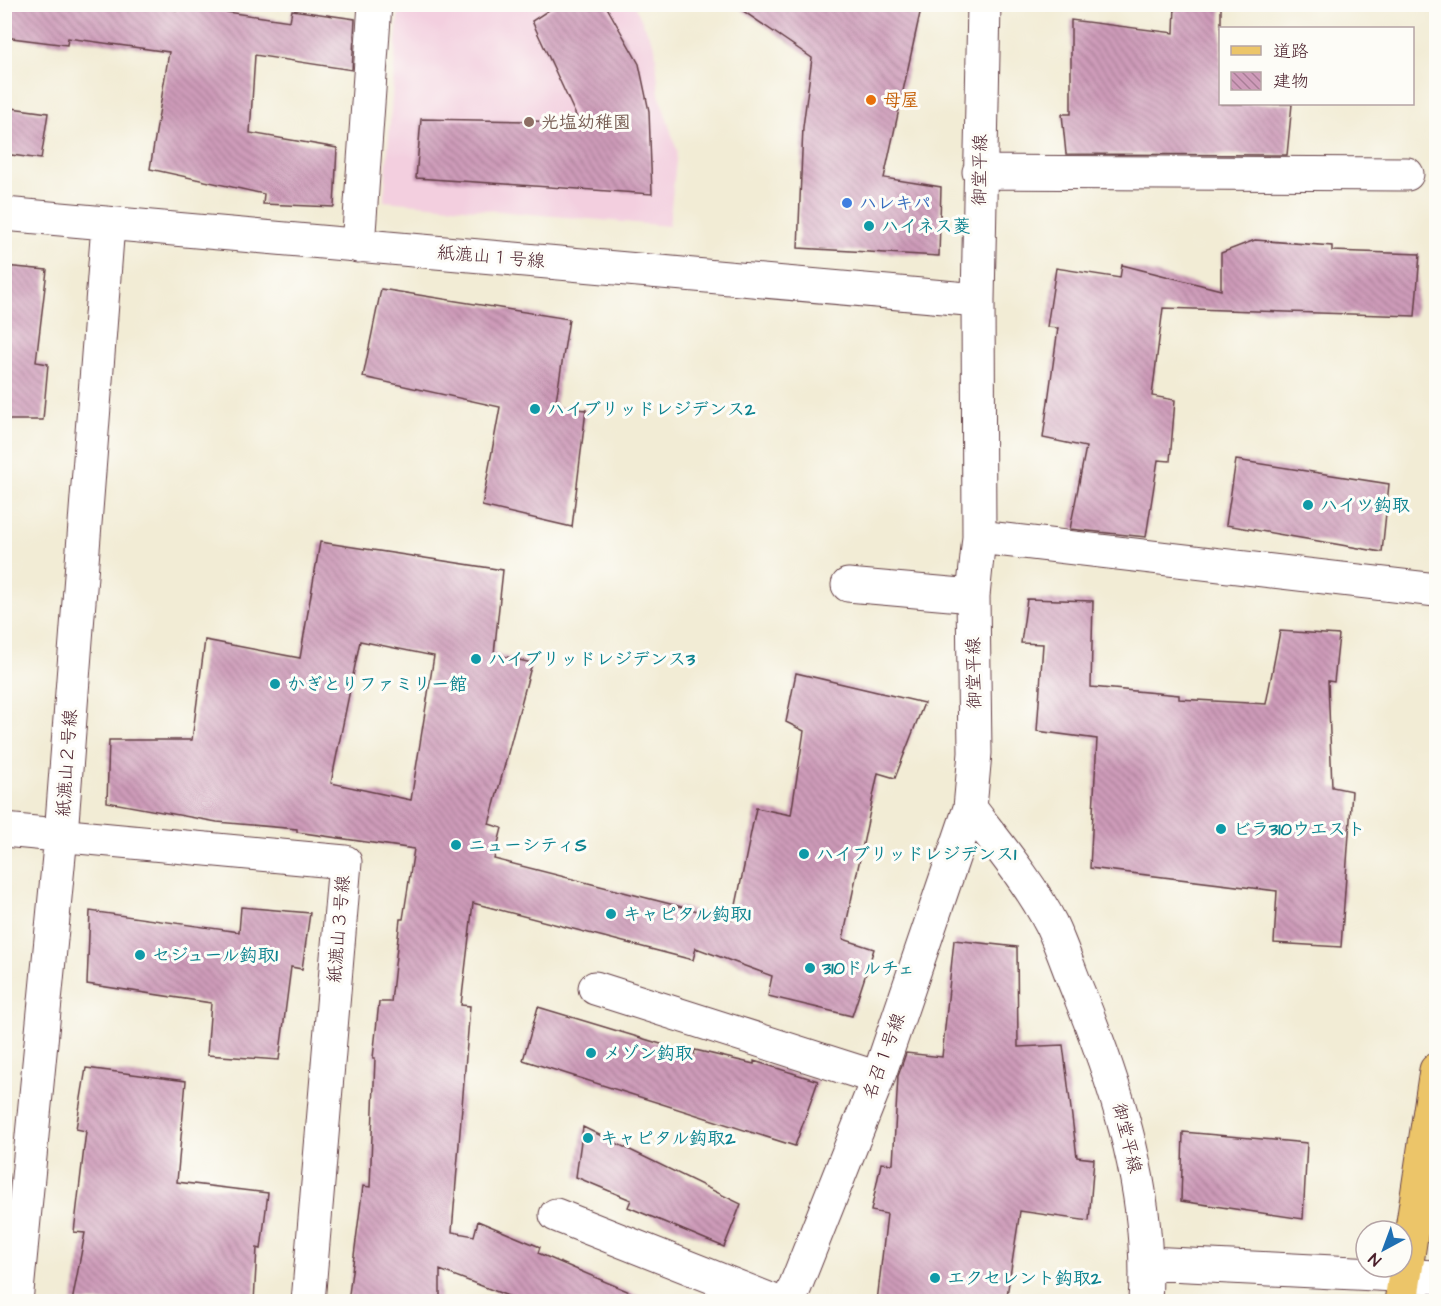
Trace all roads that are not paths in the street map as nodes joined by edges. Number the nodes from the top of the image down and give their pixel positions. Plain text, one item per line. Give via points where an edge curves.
1 (375, 4) edge
2 (984, 4) edge
3 (979, 172) junction
4 (1407, 174) dead end
5 (4, 214) edge
6 (108, 225) junction
7 (358, 246) junction
8 (978, 300) junction
9 (979, 537) junction
10 (848, 585) dead end
11 (1437, 590) edge
12 (973, 596) junction
13 (970, 808) junction
14 (4, 830) edge
15 (61, 835) junction
16 (595, 988) dead end
17 (1437, 1070) edge
18 (878, 1078) junction
19 (556, 1215) dead end
20 (1148, 1263) junction
21 (1414, 1285) edge
22 (16, 1302) edge
23 (308, 1302) edge
24 (776, 1302) edge
25 (789, 1302) edge
26 (1145, 1302) edge

1 - 7 street
2 - 3 street, 御堂平線
3 - 4 street
3 - 8 street, 御堂平線
5 - 6 street, 紙漉山１号線
6 - 7 street, 紙漉山１号線
6 - 15 street, 紙漉山２号線
7 - 8 street, 紙漉山１号線
8 - 9 street, 御堂平線
9 - 11 street
9 - 12 street, 御堂平線
10 - 12 street
12 - 13 street, 御堂平線 via 975,753
13 - 18 street, 名召１号線
13 - 20 street, 御堂平線 via 1010,860 1051,924 1105,1060 1140,1192
14 - 15 street, 紙漉山３号線
15 - 22 street, 紙漉山２号線
15 - 23 street, 紙漉山３号線 via 345,862
16 - 18 street
17 - 21 main road
18 - 25 street, 名召１号線
19 - 24 street
20 - 21 street
20 - 26 street, 御堂平線

